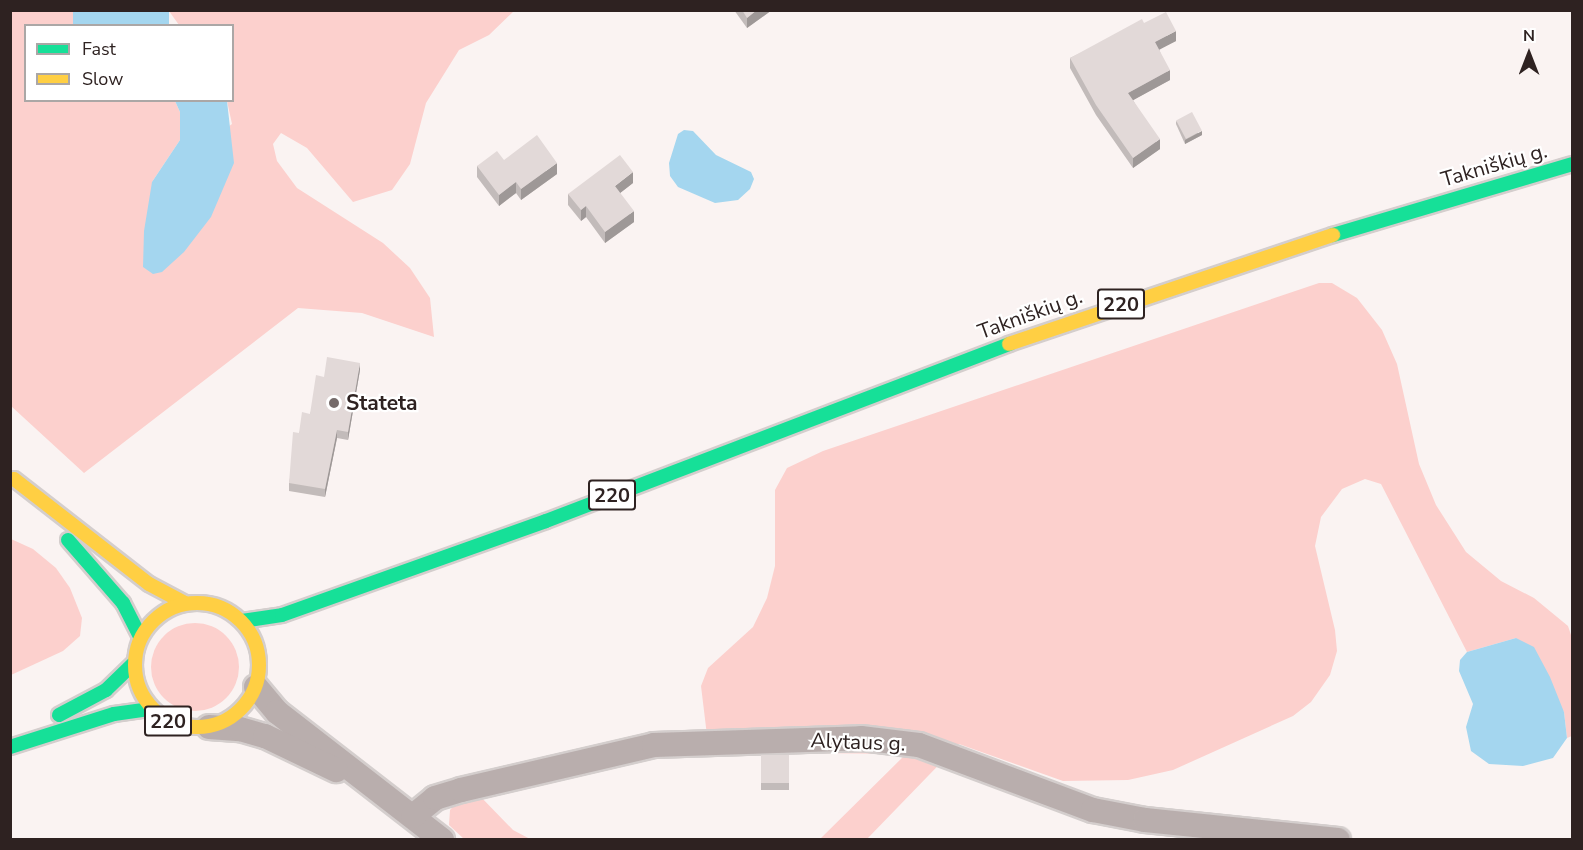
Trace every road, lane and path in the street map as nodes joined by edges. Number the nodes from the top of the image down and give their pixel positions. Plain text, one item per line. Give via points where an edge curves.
1 (1572, 164) edge
2 (12, 478) edge
3 (546, 521) junction
4 (424, 581) dead end
5 (184, 603) junction
6 (242, 621) junction
7 (140, 636) junction
8 (272, 646) dead end
9 (134, 664) junction
10 (258, 676) junction
11 (151, 709) junction
12 (209, 727) junction
13 (10, 740) edge
14 (10, 747) edge
15 (379, 791) junction
16 (413, 816) junction
17 (442, 840) edge
18 (1338, 840) edge

1 - 3 main road, Takniškių g. / 220 via 1372,222 1141,297 921,375
2 - 5 main road via 149,584
2 - 7 main road via 123,603
3 - 4 main road, 220
3 - 6 main road, 220 via 282,615
5 - 6 main road via 205,602
5 - 7 main road via 158,615
6 - 10 main road via 255,642
7 - 9 main road, 220
8 - 10 main road, 220
9 - 11 main road, 220 via 138,688
9 - 13 main road via 106,690
10 - 12 main road, 220 via 237,712
10 - 15 street via 278,712
11 - 12 main road, 220 via 188,728
11 - 14 main road, 220 via 114,714
12 - 15 street via 265,736
15 - 16 street
16 - 17 street
16 - 18 street, Alytaus g. via 435,798 461,790 654,745 861,738 919,745 1093,810 1145,820

